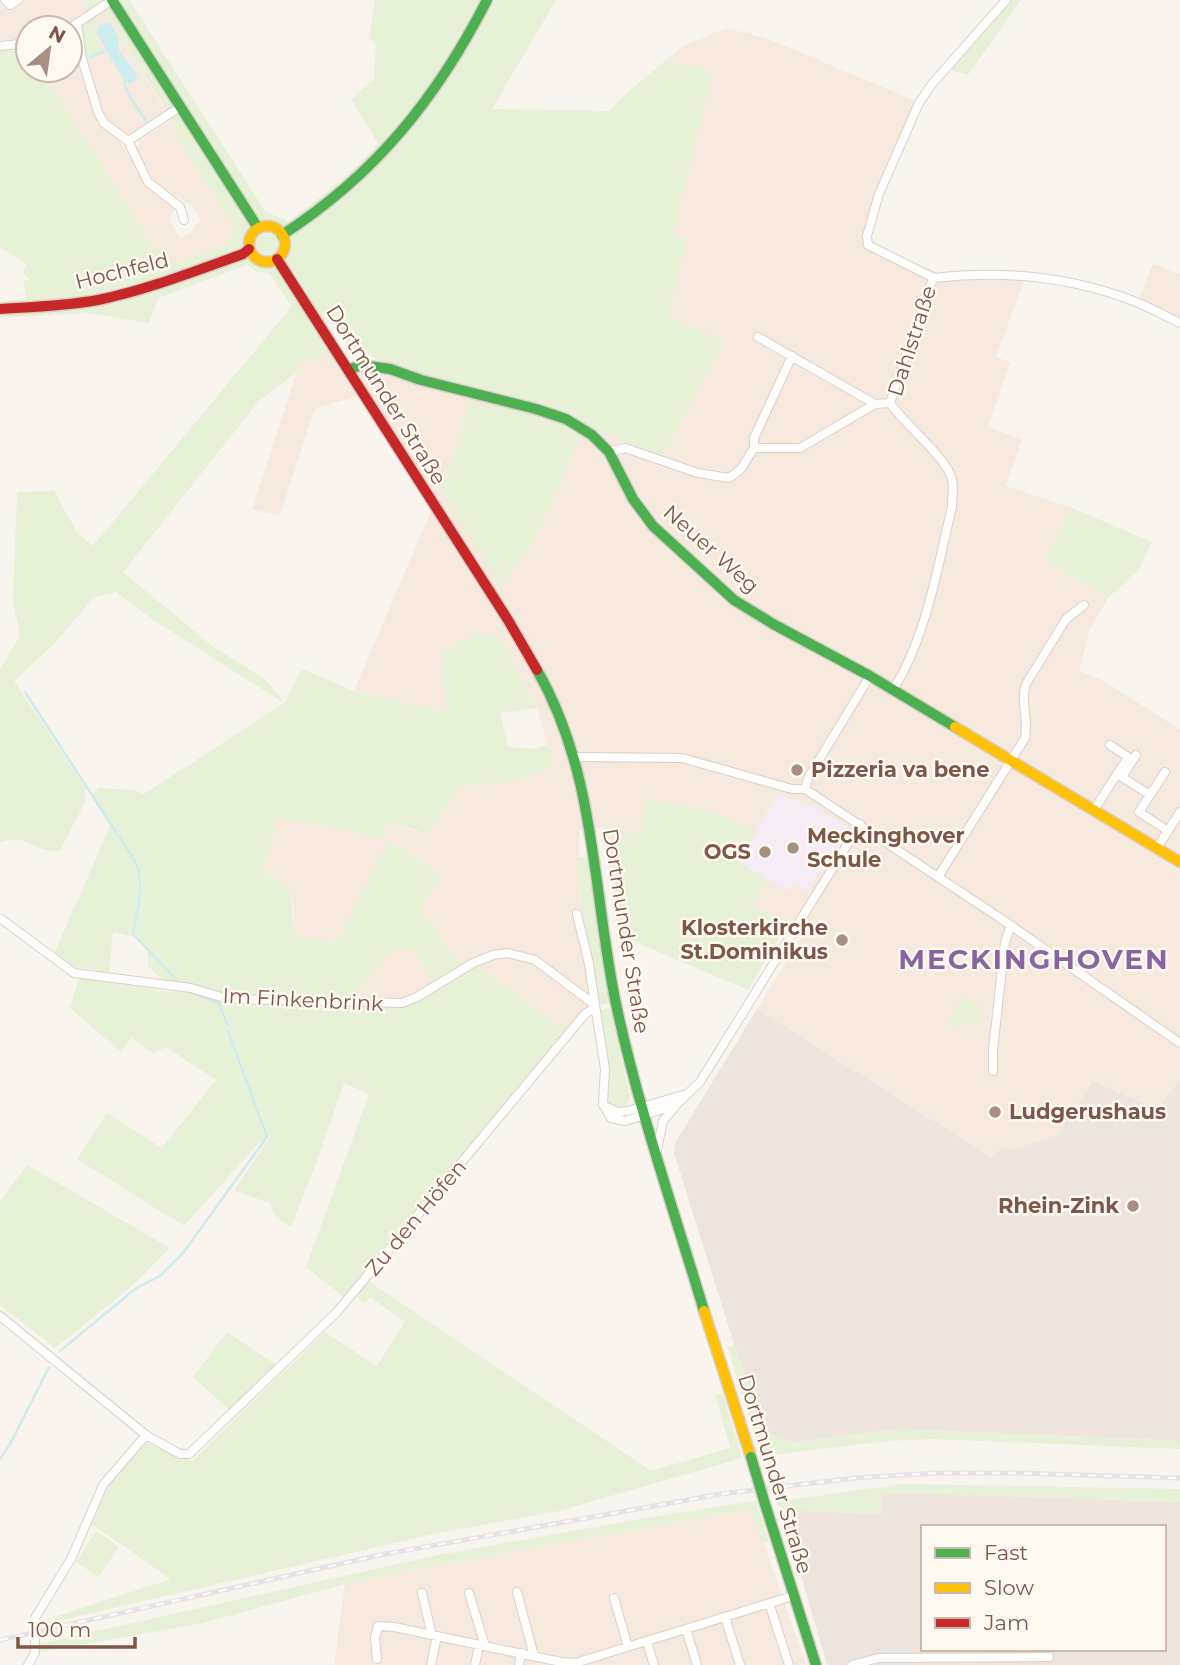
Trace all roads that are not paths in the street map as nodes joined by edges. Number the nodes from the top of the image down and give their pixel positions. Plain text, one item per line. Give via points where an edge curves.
1 (5, 0) edge
2 (18, 0) edge
3 (112, 0) edge
4 (487, 0) edge
5 (1006, 0) edge
6 (84, 19) edge
7 (84, 65) edge
8 (180, 107) junction
9 (128, 141) junction
10 (184, 220) dead end
11 (258, 228) junction
12 (282, 234) junction
13 (249, 249) junction
14 (277, 259) junction
15 (934, 278) junction
16 (0, 309) edge
17 (1180, 323) edge
18 (758, 337) dead end
19 (792, 356) junction
20 (348, 370) junction
21 (890, 403) junction
22 (875, 404) junction
23 (754, 448) junction
24 (610, 452) junction
25 (1084, 605) dead end
26 (870, 676) junction
27 (893, 690) junction
28 (1111, 745) dead end
29 (1136, 755) dead end
30 (575, 757) junction
31 (1009, 760) junction
32 (1165, 772) dead end
33 (1120, 775) junction
34 (805, 789) junction
35 (1150, 795) junction
36 (1094, 810) junction
37 (1180, 812) edge
38 (860, 824) junction
39 (1168, 831) junction
40 (1157, 848) junction
41 (1180, 862) edge
42 (938, 877) junction
43 (577, 914) dead end
44 (0, 918) edge
45 (1011, 925) junction
46 (595, 1006) junction
47 (1180, 1043) edge
48 (993, 1071) dead end
49 (687, 1094) junction
50 (676, 1105) junction
51 (642, 1111) junction
52 (657, 1153) junction
53 (0, 1316) edge
54 (146, 1435) junction
55 (517, 1592) dead end
56 (422, 1593) dead end
57 (469, 1593) dead end
58 (793, 1595) junction
59 (614, 1598) dead end
60 (769, 1603) junction
61 (725, 1617) junction
62 (686, 1629) junction
63 (435, 1635) junction
64 (647, 1642) junction
65 (482, 1645) junction
66 (628, 1647) junction
67 (521, 1653) junction
68 (534, 1656) junction
69 (1049, 1657) dead end
70 (377, 1659) dead end
71 (575, 1664) edge
72 (28, 1665) edge
73 (431, 1665) edge
74 (475, 1665) edge
75 (519, 1665) edge
76 (654, 1665) edge
77 (697, 1665) edge
78 (740, 1665) edge
79 (789, 1665) edge
80 (816, 1665) edge
81 (852, 1665) edge

1 - 2 street via 10,5
3 - 6 street
3 - 8 main road
4 - 12 main road via 431,93 398,136 355,182
5 - 15 street, Dahlstraße via 919,103 879,194 867,236 867,245
7 - 9 street via 104,123
8 - 9 street
8 - 11 main road
9 - 10 street via 148,182 180,208
11 - 12 main road via 269,226
11 - 13 main road via 250,237
12 - 14 main road via 285,245
13 - 14 main road via 260,261
13 - 16 main road, Hochfeld via 168,281 108,298
14 - 20 main road, Dortmunder Straße
15 - 17 street via 998,275 1072,283 1138,302
15 - 21 street, Dahlstraße
18 - 19 street
19 - 22 street
19 - 23 street via 754,438
20 - 24 main road, Neuer Weg via 364,365 390,369 536,409 566,419
20 - 30 main road, Dortmunder Straße via 520,641 547,688
21 - 22 street
21 - 27 street, Dahlstraße via 948,470 953,486 952,507 915,645
22 - 23 street via 800,448
23 - 24 street via 729,478 698,473 625,448
24 - 26 main road, Neuer Weg via 633,499 653,526 734,600
25 - 31 street via 1066,619 1026,684 1027,729
26 - 27 main road, Neuer Weg
26 - 34 street
27 - 31 main road, Neuer Weg
28 - 33 street via 1128,757
29 - 33 street
30 - 34 street via 682,758
30 - 51 main road, Dortmunder Straße via 617,1011
31 - 36 main road, Neuer Weg
31 - 42 street
32 - 35 street
33 - 35 street
33 - 36 street
34 - 38 street
35 - 39 street via 1139,812
36 - 40 main road, Neuer Weg
37 - 39 street
38 - 42 street
38 - 49 street via 708,1071
39 - 40 street
40 - 41 main road, Neuer Weg
42 - 45 street
43 - 46 street
44 - 46 street, Im Finkenbrink via 74,972 180,986 228,999 402,1003 472,964 508,953 535,960
45 - 47 street
45 - 48 street via 1004,951
46 - 51 street via 605,1069 603,1104 611,1118 625,1121
46 - 54 street, Zu den Höfen via 317,1334 189,1454 180,1454
49 - 50 street
49 - 51 street
50 - 51 street
50 - 52 street via 663,1121
51 - 52 main road, Dortmunder Straße
52 - 58 main road, Dortmunder Straße, bridge
53 - 54 street, Zu den Höfen
54 - 72 street via 103,1485 71,1559 35,1618 35,1653
55 - 68 street
56 - 63 street
57 - 65 street
58 - 60 street
58 - 80 main road, Dortmunder Straße
59 - 66 street
60 - 61 street
60 - 79 street
61 - 62 street
61 - 78 street
62 - 64 street
62 - 77 street
63 - 65 street
63 - 70 street via 378,1626
63 - 73 street
64 - 66 street
64 - 76 street
65 - 67 street
65 - 74 street
66 - 71 street
67 - 68 street
67 - 75 street
68 - 71 street
69 - 81 street via 878,1658

